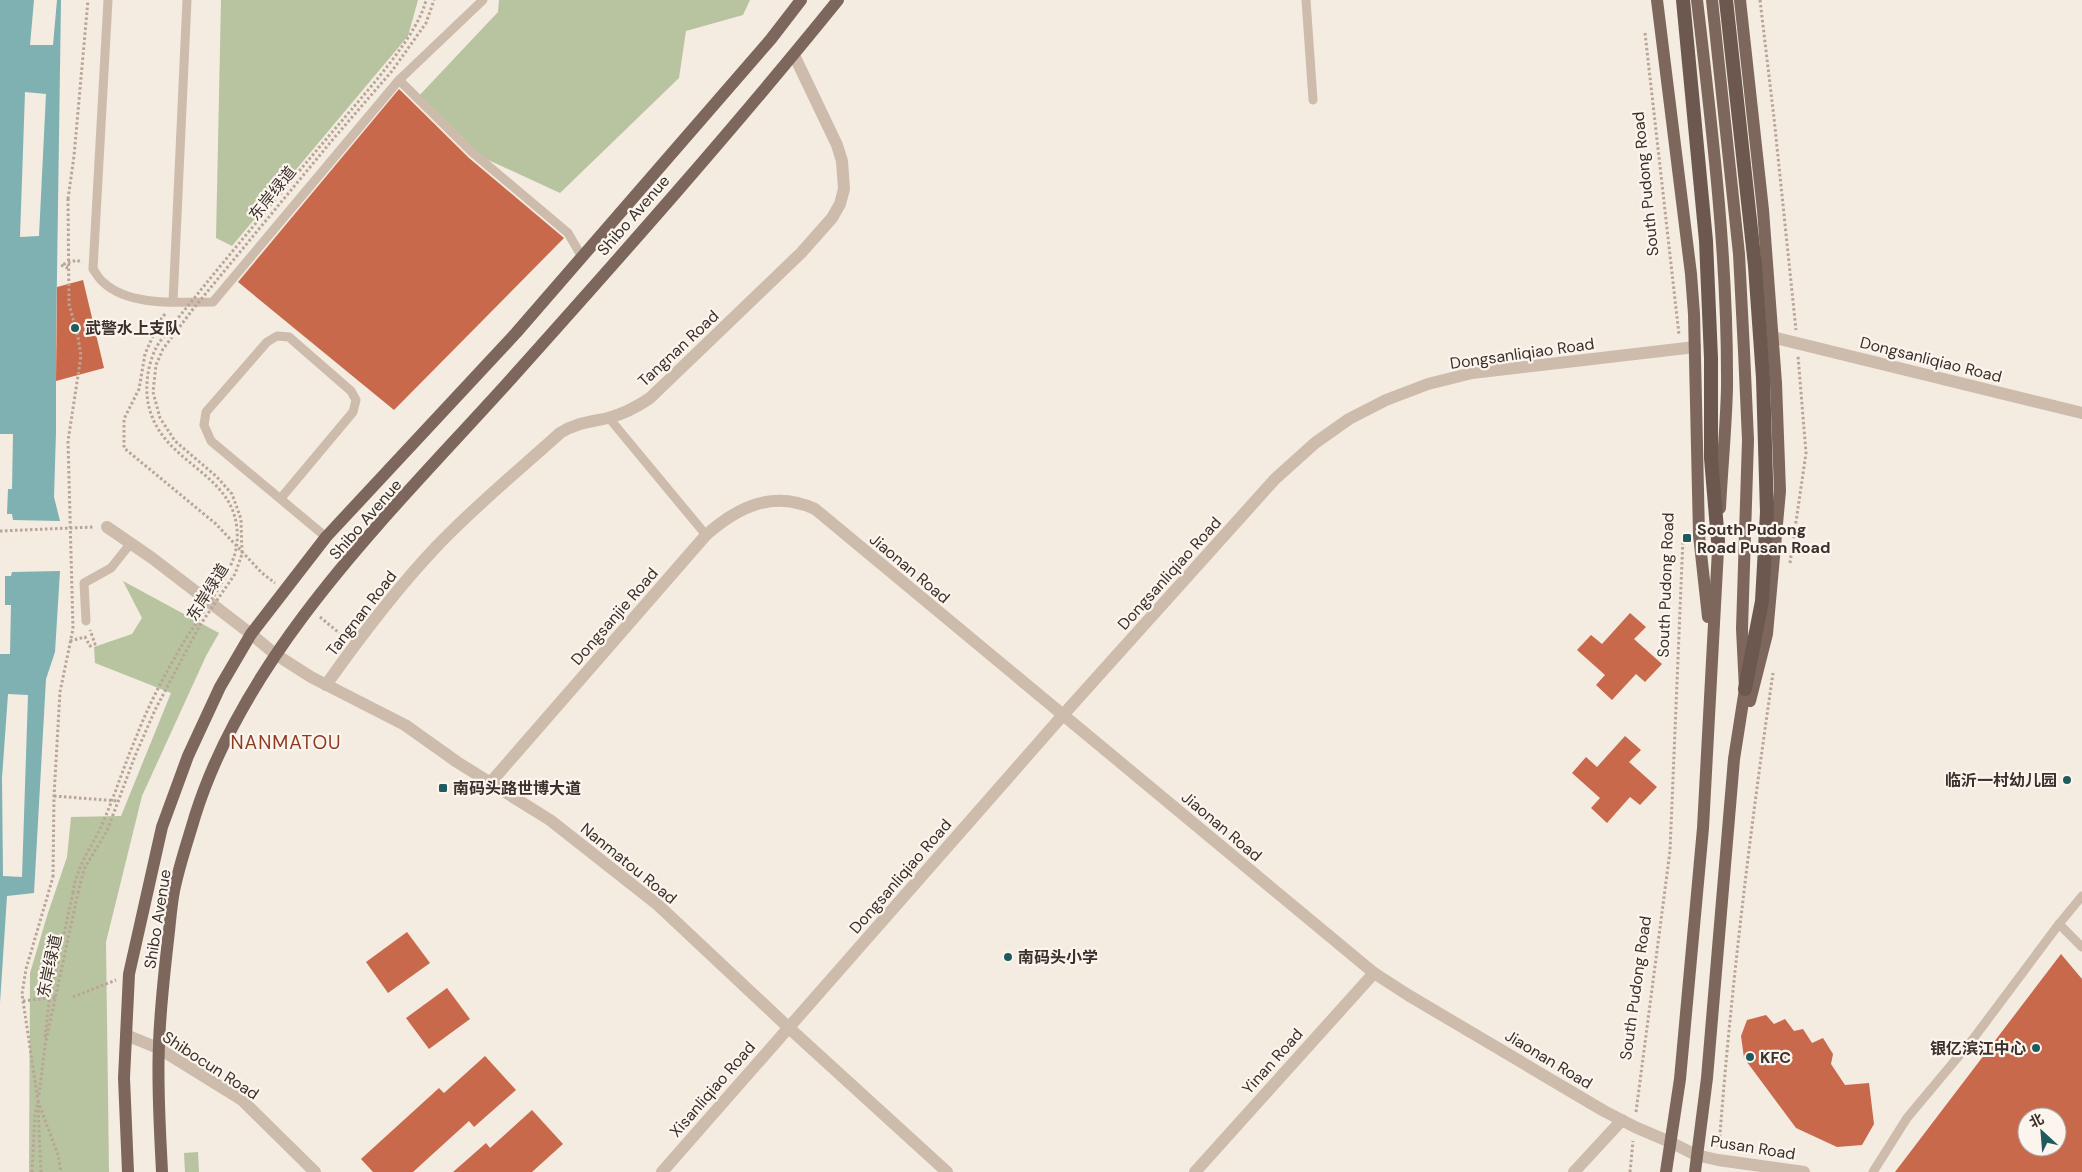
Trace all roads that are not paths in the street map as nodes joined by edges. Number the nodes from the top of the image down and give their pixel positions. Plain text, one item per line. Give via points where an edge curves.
1 (108, 0) edge
2 (187, 0) edge
3 (483, 0) edge
4 (801, 0) edge
5 (838, 0) edge
6 (1306, 0) edge
7 (1657, 0) edge
8 (1683, 0) edge
9 (1697, 0) edge
10 (1712, 0) edge
11 (1726, 0) edge
12 (1740, 0) edge
13 (794, 55) junction
14 (399, 80) junction
15 (1313, 100) dead end
16 (582, 257) junction
17 (174, 302) junction
18 (1772, 337) junction
19 (1695, 347) junction
20 (2082, 413) edge
21 (609, 418) junction
22 (281, 498) junction
23 (780, 500) joint
24 (107, 527) road end
25 (706, 535) junction
26 (326, 537) junction
27 (1718, 541) junction
28 (131, 543) junction
29 (86, 621) road end
30 (251, 634) junction
31 (275, 654) junction
32 (1712, 656) junction
33 (326, 686) junction
34 (1746, 689) junction
35 (1063, 715) junction
36 (1734, 759) junction
37 (492, 782) junction
38 (2082, 896) edge
39 (2059, 924) junction
40 (2082, 947) edge
41 (1374, 972) junction
42 (788, 1027) junction
43 (126, 1034) junction
44 (158, 1048) junction
45 (1622, 1120) junction
46 (1670, 1142) junction
47 (1696, 1155) junction
48 (128, 1172) edge
49 (162, 1172) edge
50 (315, 1172) edge
51 (662, 1172) edge
52 (947, 1172) edge
53 (1195, 1172) edge
54 (1574, 1172) edge
55 (1666, 1172) edge
56 (1695, 1172) edge
57 (1804, 1172) edge
58 (1873, 1172) edge

1 - 17 lane via 93,269 103,283 120,293 145,300
2 - 17 lane
3 - 14 lane
4 - 16 main road, Shibo Avenue
5 - 13 main road, Shibo Avenue
6 - 15 lane
7 - 19 main road, South Pudong Road via 1691,274
8 - 27 highway via 1706,241 1711,458
9 - 27 main road, South Pudong Road via 1723,265 1726,388
10 - 34 main road via 1739,254 1745,361 1748,440 1742,629
11 - 34 highway via 1755,266 1763,378 1767,512 1762,601
12 - 18 main road via 1763,210
13 - 21 street, Tangnan Road via 842,161 845,175 840,204 801,253 665,386 638,406
13 - 31 main road, Shibo Avenue via 526,362 367,538
14 - 16 lane via 473,153 568,233
14 - 17 lane via 214,302
16 - 26 main road, Shibo Avenue via 516,333
18 - 20 street, Dongsanliqiao Road
18 - 36 main road via 1780,491 1767,634
19 - 32 main road, South Pudong Road via 1699,535
19 - 35 street, Dongsanliqiao Road via 1472,374 1428,384 1349,418 1275,479
21 - 25 lane
21 - 33 street, Tangnan Road via 572,426 553,440 437,546 355,645
22 - 22 lane via 211,441 204,425 206,412 267,342 277,336 288,337 351,391 356,400 353,412
22 - 26 lane
23 - 25 street, Dongsanjie Road via 761,502 741,510
23 - 35 street, Jiaonan Road via 799,502 814,509
24 - 28 street, Nanmatou Road
25 - 37 street, Dongsanjie Road
26 - 30 main road, Shibo Avenue
27 - 32 main road, South Pudong Road
28 - 29 lane via 111,568 84,583
28 - 30 street, Nanmatou Road
30 - 31 street, Nanmatou Road
30 - 43 main road, Shibo Avenue via 220,687 188,756 162,827 129,974
31 - 33 street, Nanmatou Road
31 - 44 main road, Shibo Avenue via 246,702 196,813 174,891
32 - 46 main road, South Pudong Road via 1703,828 1680,1079
33 - 37 street, Nanmatou Road via 405,725
34 - 36 main road
35 - 41 street, Jiaonan Road
35 - 42 street, Dongsanliqiao Road
36 - 47 main road via 1707,1078
37 - 42 street, Nanmatou Road via 550,820 658,905
38 - 39 lane
39 - 40 lane
39 - 58 lane via 1973,1039 1908,1118
41 - 45 street, Jiaonan Road
41 - 53 street, Yinan Road
42 - 51 street, Xisanliqiao Road
42 - 52 street, Nanmatou Road
43 - 44 street, Shibocun Road
43 - 48 main road, Shibo Avenue via 124,1078
44 - 49 main road, Shibo Avenue
44 - 50 street, Shibocun Road via 242,1100
45 - 46 street, Jiaonan Road
45 - 54 street
46 - 47 street, Pusan Road
46 - 55 main road, South Pudong Road
47 - 56 main road
47 - 57 street, Pusan Road

